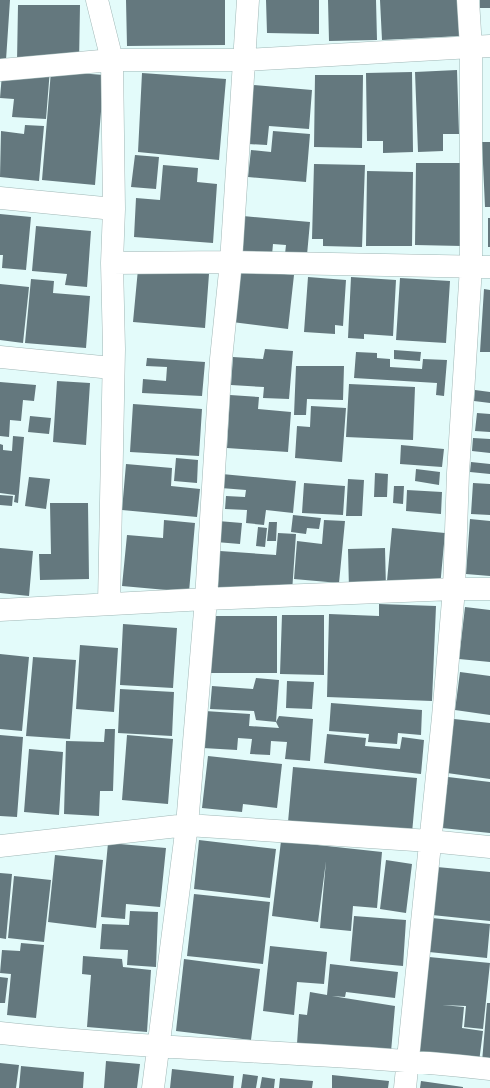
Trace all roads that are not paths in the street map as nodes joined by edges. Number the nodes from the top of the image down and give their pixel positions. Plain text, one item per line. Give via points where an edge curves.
1 (97, 0) edge
2 (248, 0) edge
3 (468, 0) edge
4 (480, 47) edge
5 (112, 60) junction
6 (246, 60) junction
7 (0, 70) edge
8 (0, 198) edge
9 (114, 209) junction
10 (231, 262) junction
11 (112, 263) junction
12 (481, 267) edge
13 (0, 357) edge
14 (112, 368) junction
15 (454, 588) junction
16 (490, 589) edge
17 (206, 598) junction
18 (109, 604) junction
19 (0, 610) edge
20 (187, 825) junction
21 (430, 841) junction
22 (0, 846) edge
23 (490, 847) edge
24 (0, 1033) edge
25 (159, 1047) junction
26 (408, 1060) junction
27 (490, 1068) edge
28 (153, 1088) edge
29 (405, 1088) edge

1 - 5 street
2 - 6 street
3 - 4 street
4 - 6 street
4 - 12 street
5 - 6 street
5 - 7 street
5 - 9 street
6 - 10 street
8 - 9 street
9 - 11 street
10 - 11 street
10 - 12 street
10 - 17 street via 221,359
11 - 14 street
12 - 15 street via 458,473
13 - 14 street
14 - 18 street
15 - 16 street
15 - 17 street
15 - 21 street
17 - 18 street
17 - 20 street
18 - 19 street
20 - 21 street
20 - 22 street
20 - 25 street
21 - 23 street
21 - 26 street
24 - 25 street
25 - 26 street
25 - 28 street
26 - 27 street
26 - 29 street

